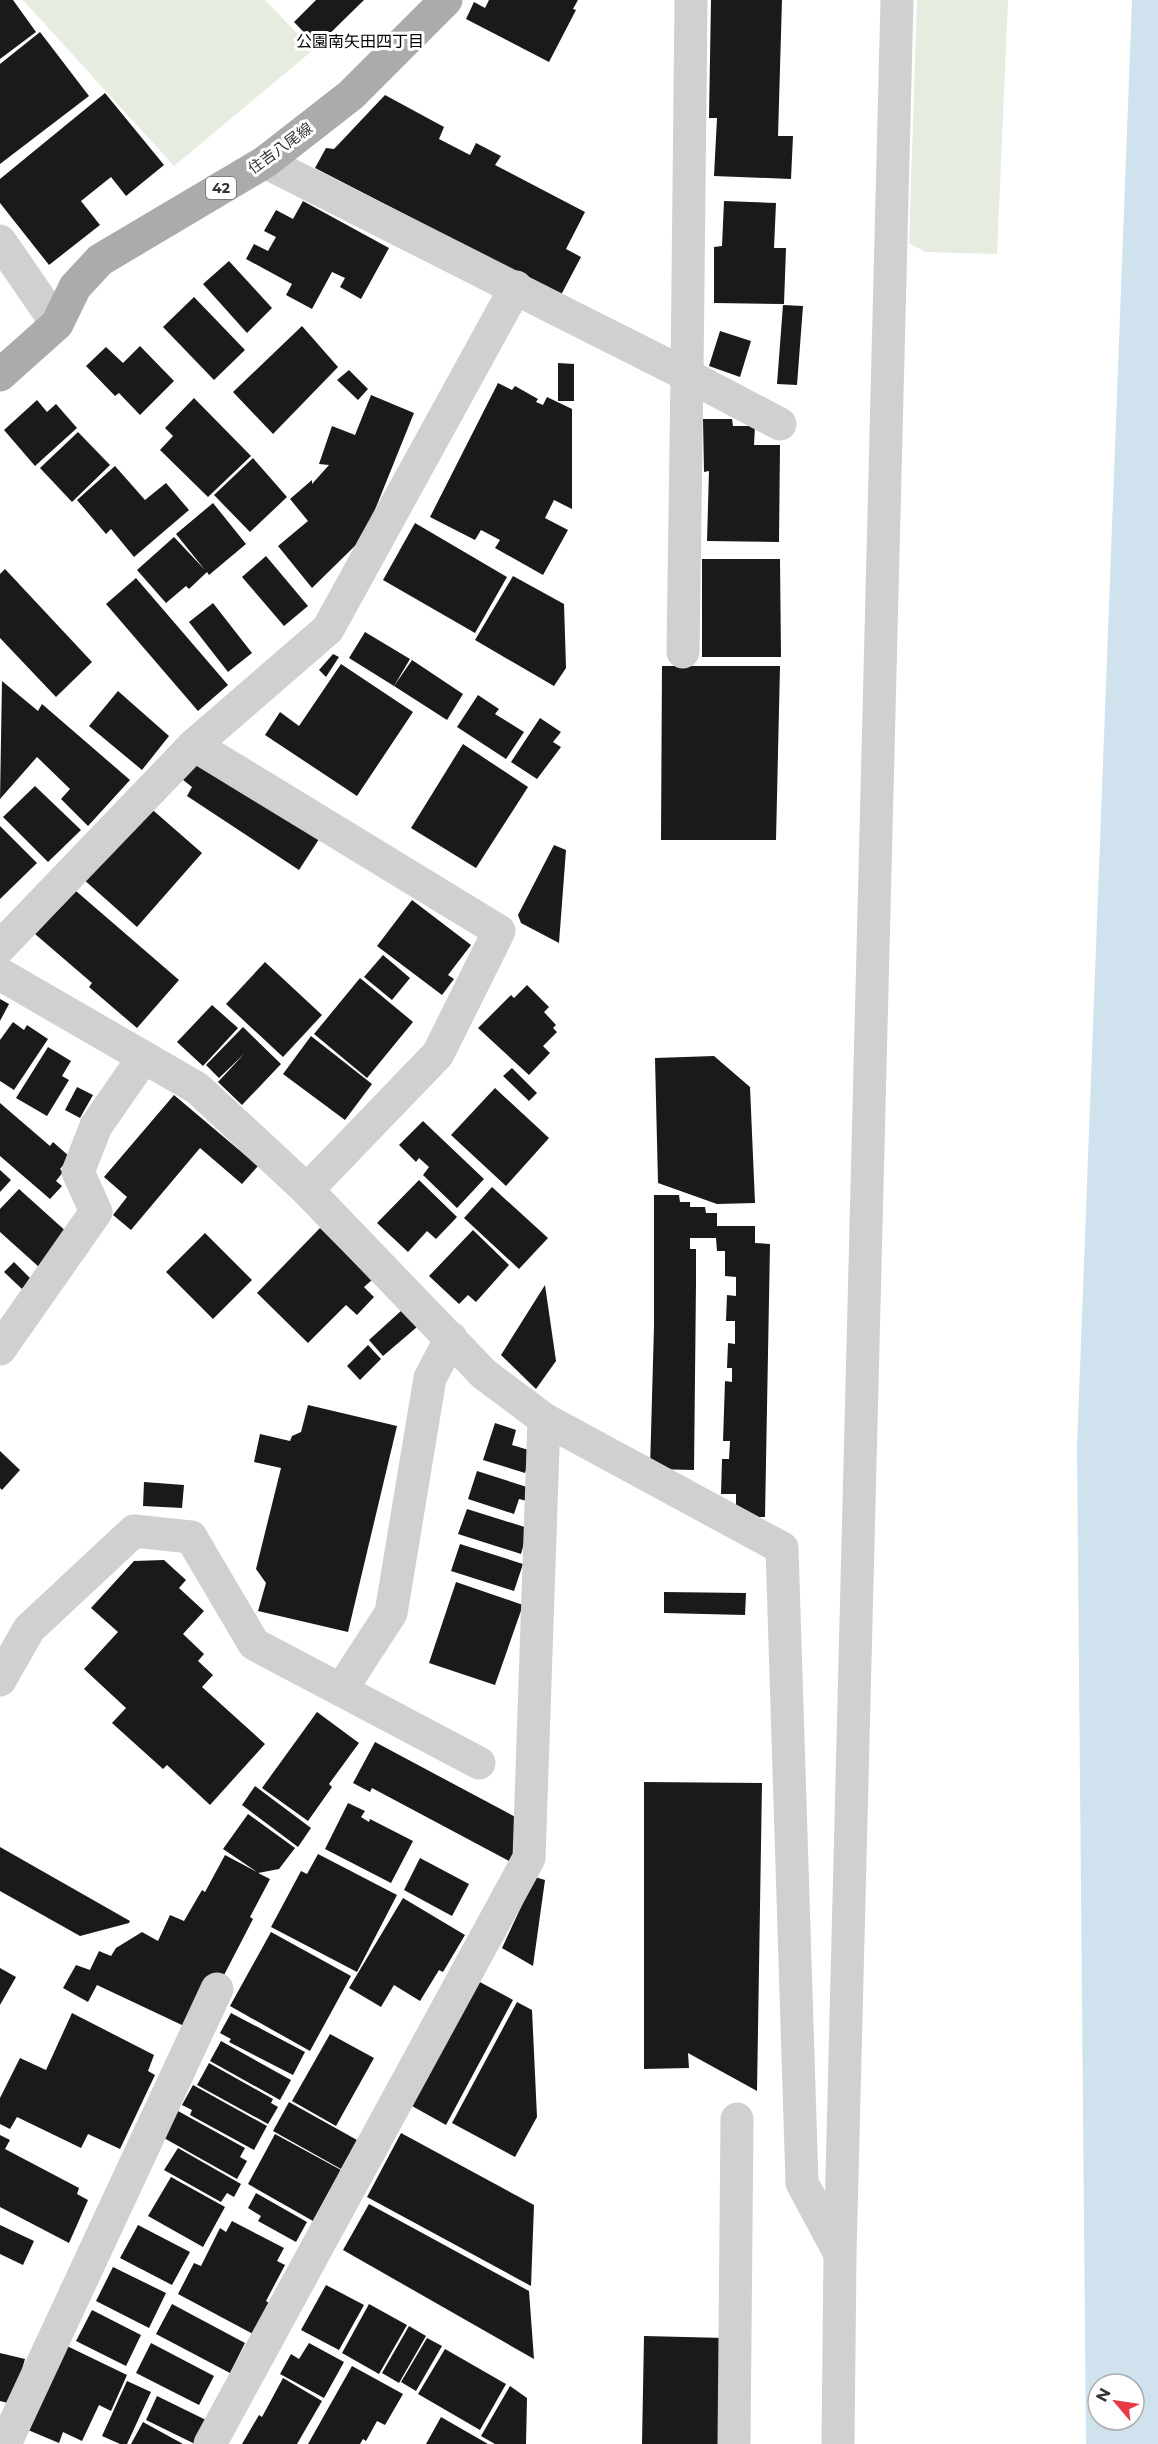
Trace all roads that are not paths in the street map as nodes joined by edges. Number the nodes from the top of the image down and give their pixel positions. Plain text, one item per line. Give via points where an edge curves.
1 (446, 0) edge
2 (692, 0) edge
3 (897, 0) edge
4 (265, 162) junction
5 (0, 241) edge
6 (516, 287) junction
7 (57, 324) junction
8 (0, 375) edge
9 (687, 375) junction
10 (780, 424) dead end
11 (682, 652) dead end
12 (194, 745) junction
13 (0, 947) edge
14 (0, 974) edge
15 (144, 1057) junction
16 (307, 1190) junction
17 (451, 1338) junction
18 (0, 1349) edge
19 (544, 1419) junction
20 (0, 1680) edge
21 (341, 1690) junction
22 (479, 1764) dead end
23 (217, 1989) dead end
24 (737, 2119) dead end
25 (840, 2255) junction
26 (5, 2444) edge
27 (210, 2444) edge
28 (734, 2444) edge
29 (838, 2444) edge

1 - 4 main road, 住吉八尾線 / 42 via 351,95
2 - 9 street
3 - 25 street
4 - 6 street
4 - 7 main road, 住吉八尾線 / 42 via 100,260 75,287
5 - 7 street
6 - 9 street
6 - 12 street via 328,629
7 - 8 main road, 住吉八尾線 / 42
9 - 10 street
9 - 11 street
12 - 13 street
12 - 16 street via 499,931 438,1054
14 - 15 street
15 - 16 street via 197,1088
15 - 18 street via 96,1126 78,1172 96,1212
16 - 17 street
17 - 19 street via 484,1374
17 - 21 street via 430,1378 392,1613
19 - 25 street via 782,1548 802,2183
19 - 27 street via 529,1858
20 - 21 street via 29,1629 134,1531 191,1537 254,1644
21 - 22 street
23 - 26 street
24 - 28 street
25 - 29 street

